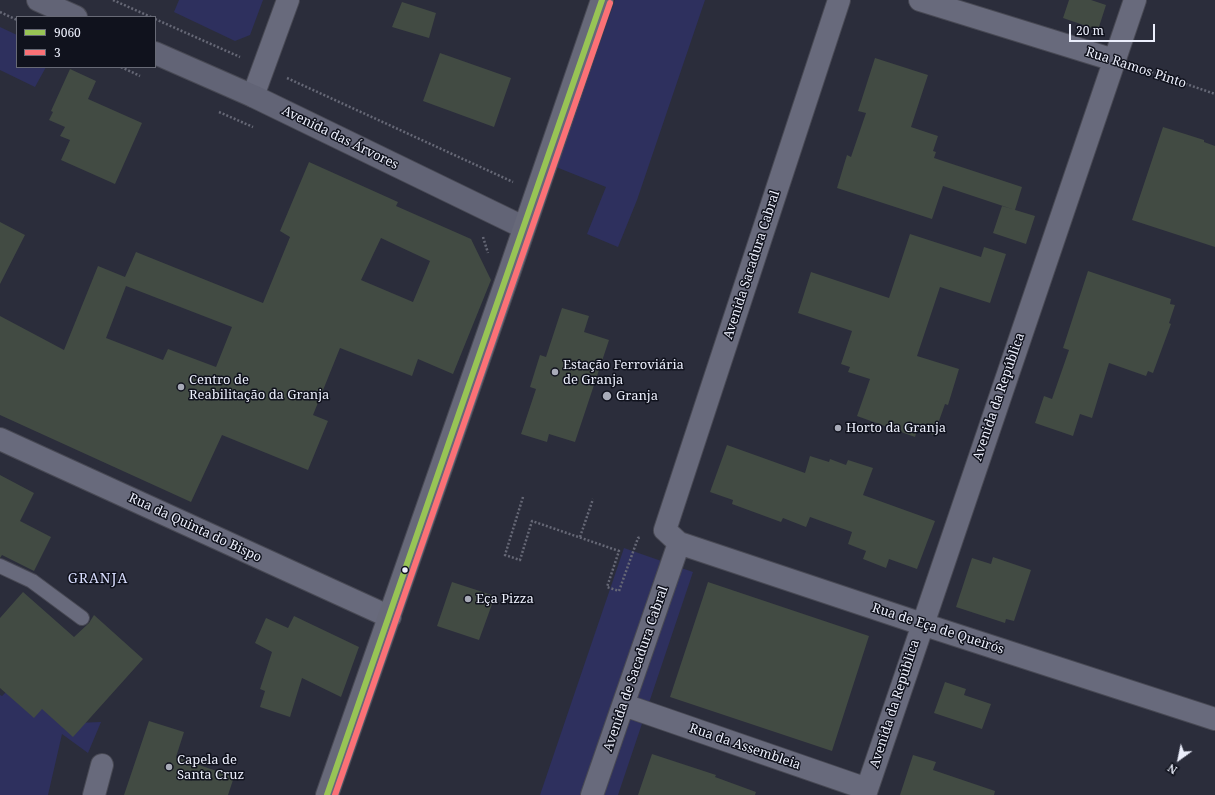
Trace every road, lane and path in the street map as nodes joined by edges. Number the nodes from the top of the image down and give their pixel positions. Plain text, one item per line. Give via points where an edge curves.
1 (38, 0) edge
2 (113, 0) edge
3 (288, 0) edge
4 (602, 0) edge
5 (839, 0) edge
6 (920, 0) edge
7 (1135, 0) edge
8 (0, 12) edge
9 (74, 16) edge
10 (149, 16) edge
11 (156, 19) edge
12 (16, 20) edge
13 (156, 53) edge
14 (1114, 60) junction
15 (264, 67) junction
16 (122, 68) edge
17 (142, 77) dead end
18 (1215, 94) edge
19 (253, 96) junction
20 (214, 110) dead end
21 (258, 129) dead end
22 (535, 193) junction
23 (523, 227) junction
24 (482, 231) dead end
25 (509, 273) junction
26 (0, 439) edge
27 (523, 497) dead end
28 (593, 499) dead end
29 (672, 536) junction
30 (638, 538) dead end
31 (581, 539) junction
32 (0, 566) edge
33 (390, 617) junction
34 (82, 618) dead end
35 (922, 624) junction
36 (624, 705) junction
37 (1215, 719) edge
38 (102, 765) dead end
39 (866, 792) edge
40 (94, 795) edge
41 (327, 795) edge
42 (592, 795) edge

1 - 9 main road
2 - 10 path
3 - 15 street
4 - 22 main road
5 - 29 street, Avenida Sacadura Cabral
6 - 14 street, Rua Ramos Pinto
7 - 14 street, Avenida da República
8 - 12 path
11 - 15 path
13 - 19 main road, Avenida das Árvores
14 - 18 path, Rua Ramos Pinto
14 - 35 street, Avenida da República
15 - 19 street
15 - 22 path
16 - 17 path
19 - 23 main road, Avenida das Árvores
20 - 21 path
22 - 23 main road
23 - 25 main road
24 - 25 path via 492,267
25 - 33 main road
26 - 33 street, Rua da Quinta do Bispo
27 - 31 path via 506,555 520,560 532,521
28 - 31 path
29 - 35 street, Rua de Eça de Queirós
29 - 36 street, Avenida de Sacadura Cabral
30 - 31 path via 619,591 607,587 619,551
32 - 34 lane via 32,581
33 - 41 main road
35 - 37 street, Rua de Eça de Queirós
35 - 39 street, Avenida da República
36 - 39 street, Rua da Assembleia
36 - 42 street, Avenida de Sacadura Cabral
38 - 40 street

